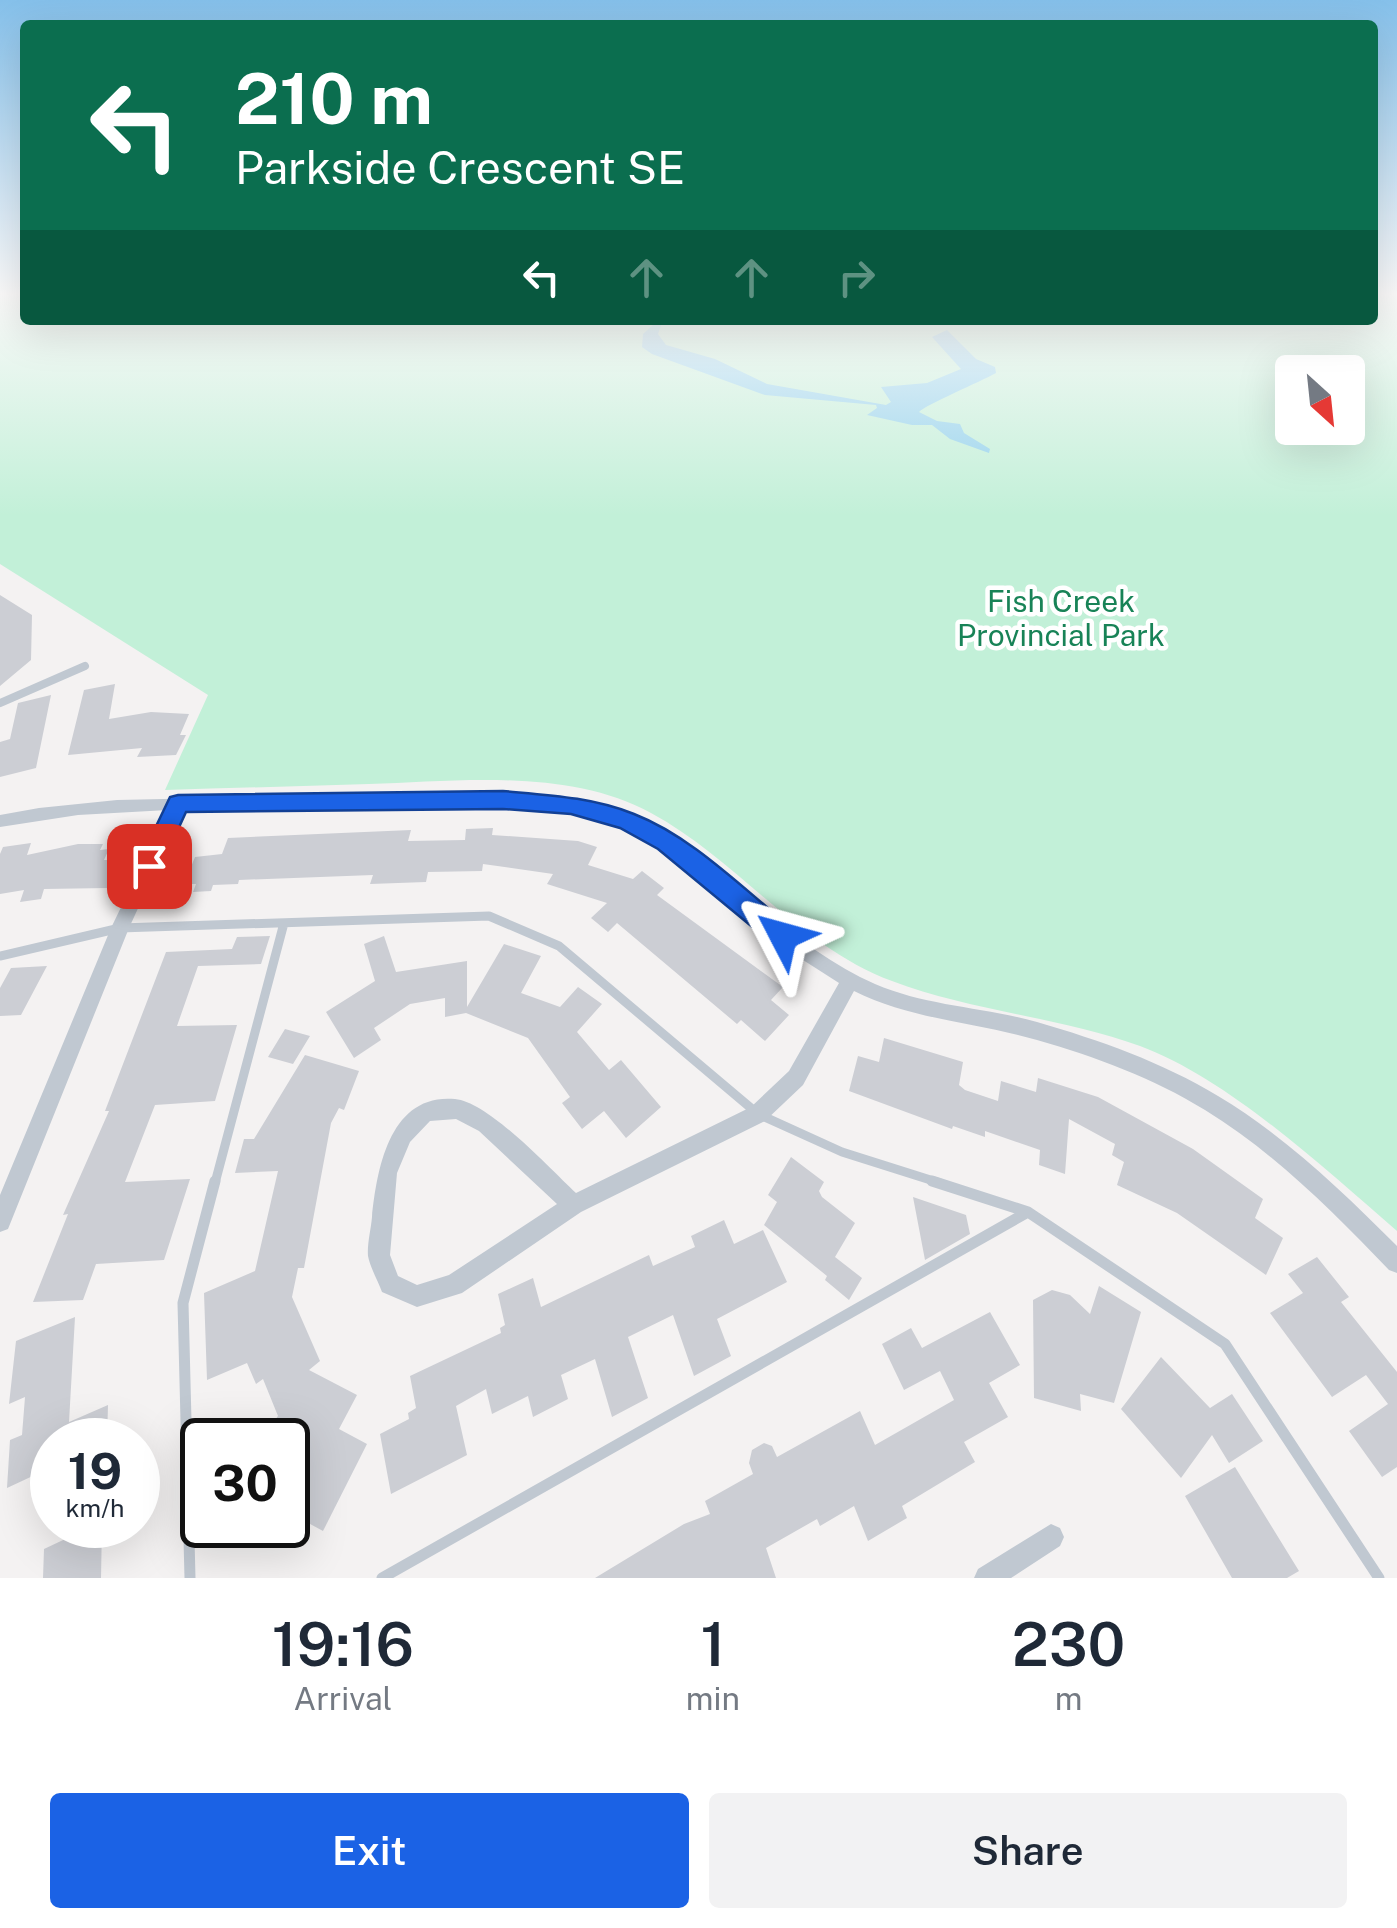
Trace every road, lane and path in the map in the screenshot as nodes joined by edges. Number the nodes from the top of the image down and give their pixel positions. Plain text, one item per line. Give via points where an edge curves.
1 (86, 666) dead end
2 (0, 703) edge
3 (178, 804) junction
4 (0, 821) edge
5 (284, 923) junction
6 (120, 928) junction
7 (0, 956) edge
8 (851, 979) junction
9 (758, 1114) junction
10 (574, 1205) junction
11 (1028, 1212) junction
12 (0, 1221) edge
13 (1397, 1262) edge
14 (1051, 1537) dead end
15 (190, 1578) edge
16 (382, 1578) edge
17 (988, 1578) edge
18 (1380, 1578) edge

1 - 2 lane
3 - 4 street
3 - 6 street
3 - 8 street via 503,800 571,806 627,821 666,842 783,936
5 - 6 lane
5 - 9 lane via 490,916 559,946
5 - 15 lane via 183,1303
6 - 7 lane
6 - 12 street
8 - 9 street via 796,1078
8 - 13 street via 941,1014 1022,1026 1185,1088 1269,1145
9 - 10 street
9 - 11 lane via 842,1152
10 - 10 street via 486,1124 457,1109 425,1111 404,1135 388,1173 378,1254 390,1284 417,1296 454,1285
11 - 16 lane
11 - 18 lane via 1226,1344
14 - 17 street

